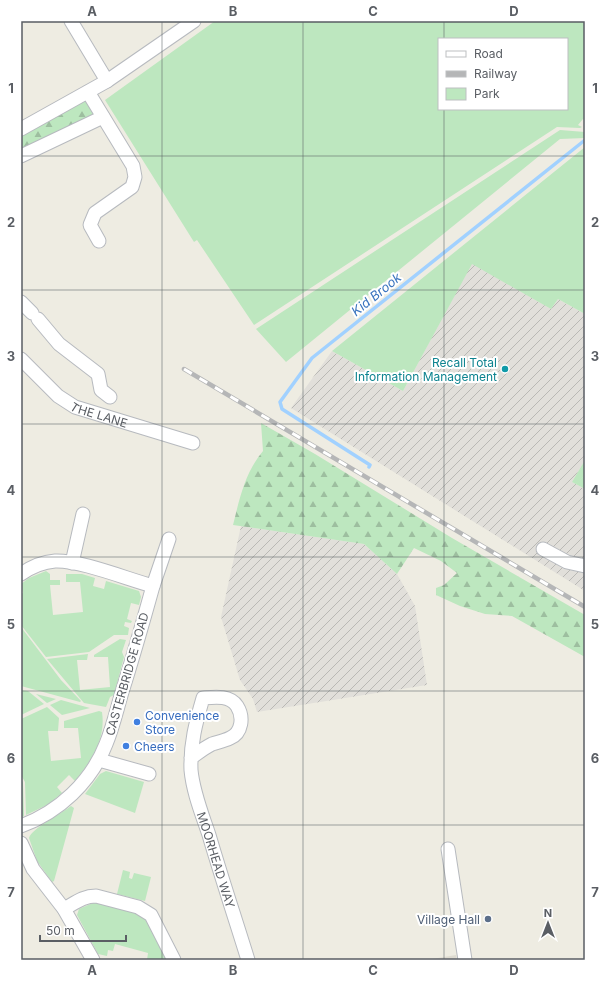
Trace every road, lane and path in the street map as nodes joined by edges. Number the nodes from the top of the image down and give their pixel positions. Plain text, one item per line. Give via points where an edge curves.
1 (70, 21) edge
2 (194, 21) edge
3 (107, 81) junction
4 (88, 92) junction
5 (103, 117) junction
6 (21, 129) edge
7 (21, 156) edge
8 (99, 241) dead end
9 (21, 302) edge
10 (21, 359) edge
11 (110, 397) dead end
12 (193, 443) dead end
13 (83, 514) dead end
14 (169, 539) dead end
15 (543, 549) dead end
16 (72, 563) junction
17 (585, 566) edge
18 (21, 574) edge
19 (153, 586) junction
20 (191, 758) junction
21 (99, 760) junction
22 (149, 774) dead end
23 (21, 826) edge
24 (21, 843) edge
25 (448, 849) dead end
26 (64, 909) junction
27 (93, 960) edge
28 (174, 960) edge
29 (248, 960) edge
30 (466, 960) edge

1 - 3 street
2 - 3 street
3 - 4 street
4 - 5 street
4 - 6 street
5 - 7 street
5 - 8 street via 134,166 135,177 132,187 95,213 90,225
9 - 11 street via 60,344 98,374 101,390
10 - 12 street, THE LANE via 58,396 75,407
13 - 16 street
14 - 19 street, CASTERBRIDGE ROAD
15 - 17 street via 567,562
16 - 18 street via 55,561 40,564
16 - 19 street
19 - 21 street, CASTERBRIDGE ROAD via 112,728
20 - 20 street, MOORHEAD WAY via 193,733 203,698 230,699 236,704 241,718 237,733
20 - 29 street, MOORHEAD WAY via 193,784
21 - 22 street
21 - 23 street, CASTERBRIDGE ROAD via 69,798 45,815
24 - 26 street via 33,869
25 - 30 street
26 - 27 street
26 - 28 street via 88,896 96,896 146,910 157,923

